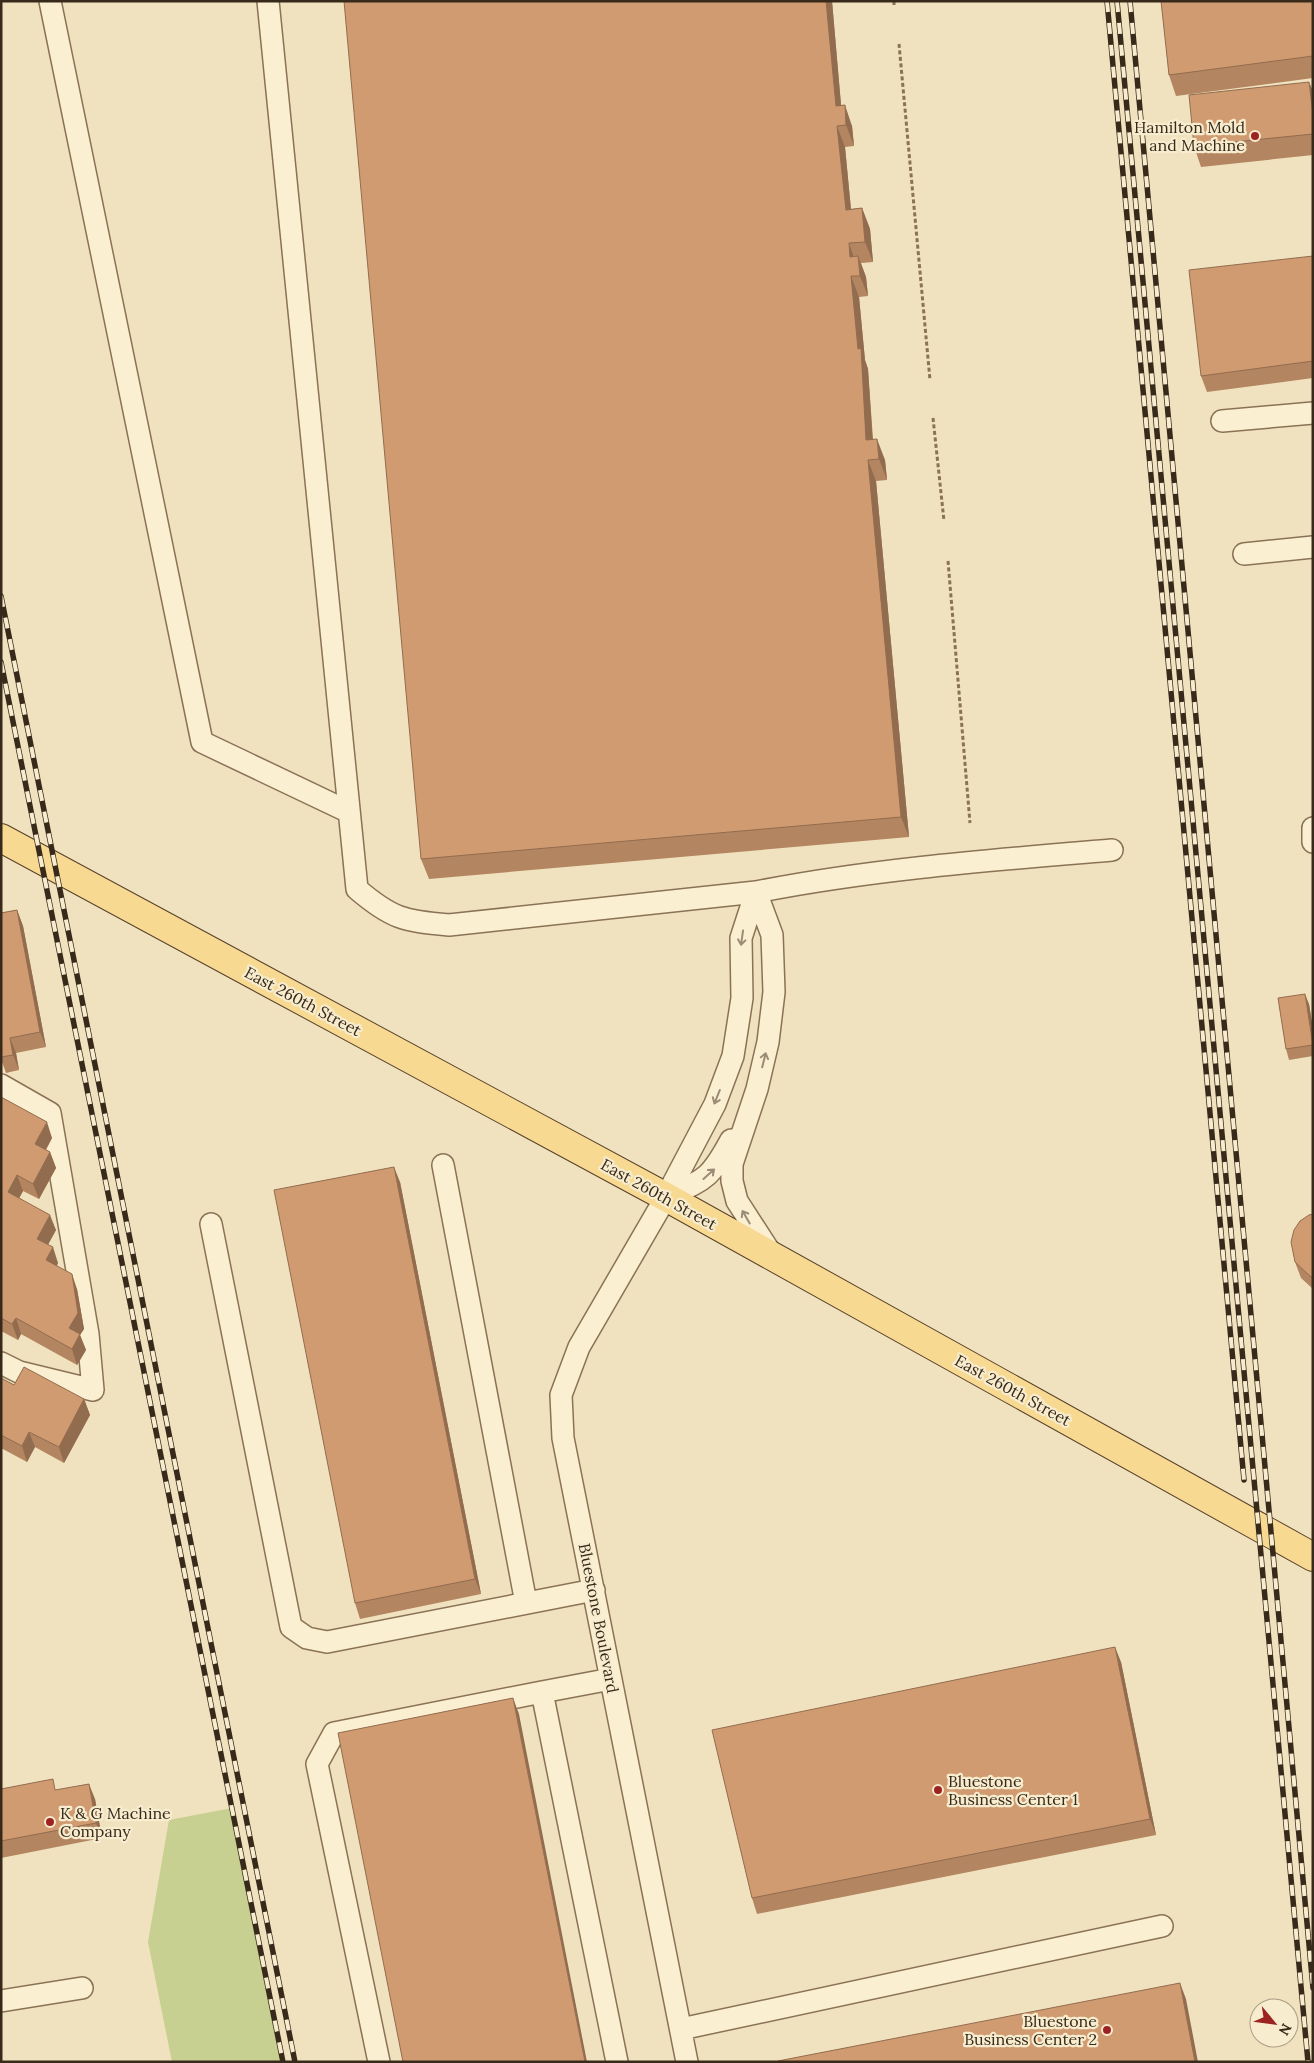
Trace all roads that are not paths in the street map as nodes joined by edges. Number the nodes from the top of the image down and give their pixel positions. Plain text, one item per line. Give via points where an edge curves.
1 (50, 1) edge
2 (268, 1) edge
3 (1313, 413) edge
4 (1222, 421) dead end
5 (1313, 546) edge
6 (1244, 554) dead end
7 (349, 812) junction
8 (1313, 828) edge
9 (1, 838) edge
10 (1313, 842) edge
11 (1112, 850) dead end
12 (756, 892) junction
13 (1, 1085) edge
14 (750, 1107) junction
15 (443, 1165) dead end
16 (666, 1197) junction
17 (211, 1224) dead end
18 (774, 1258) junction
19 (1, 1363) edge
20 (1313, 1557) edge
21 (594, 1590) junction
22 (526, 1603) junction
23 (611, 1679) junction
24 (542, 1692) junction
25 (1162, 1926) dead end
26 (82, 1988) dead end
27 (1, 2001) edge
28 (680, 2030) junction
29 (379, 2062) edge
30 (617, 2062) edge
31 (687, 2062) edge

1 - 7 street via 202,742
2 - 7 street
3 - 4 street
5 - 6 street
7 - 12 street via 357,889 379,908 408,921 449,925
8 - 10 street
9 - 16 main road, East 260th Street
11 - 12 street via 894,872
14 -> 12 street via 768,1042 774,992 772,935
12 -> 16 street, Bluestone Boulevard via 740,938 742,998 733,1056 715,1104
13 - 19 street via 50,1113 88,1334 93,1390 19,1372
16 -> 14 street via 704,1180 716,1168
18 -> 14 street via 737,1201 732,1181 732,1164
15 - 22 street
16 - 18 main road, East 260th Street
16 - 21 street, Bluestone Boulevard via 579,1347 561,1395 563,1438
17 - 22 street via 291,1627 307,1638 327,1642
18 - 20 main road, East 260th Street
21 - 22 street
21 - 23 street, Bluestone Boulevard
23 - 24 street
23 - 28 street, Bluestone Boulevard
24 - 29 street via 334,1733 317,1764
24 - 30 street
25 - 28 street
26 - 27 street
28 - 31 street, Bluestone Boulevard

